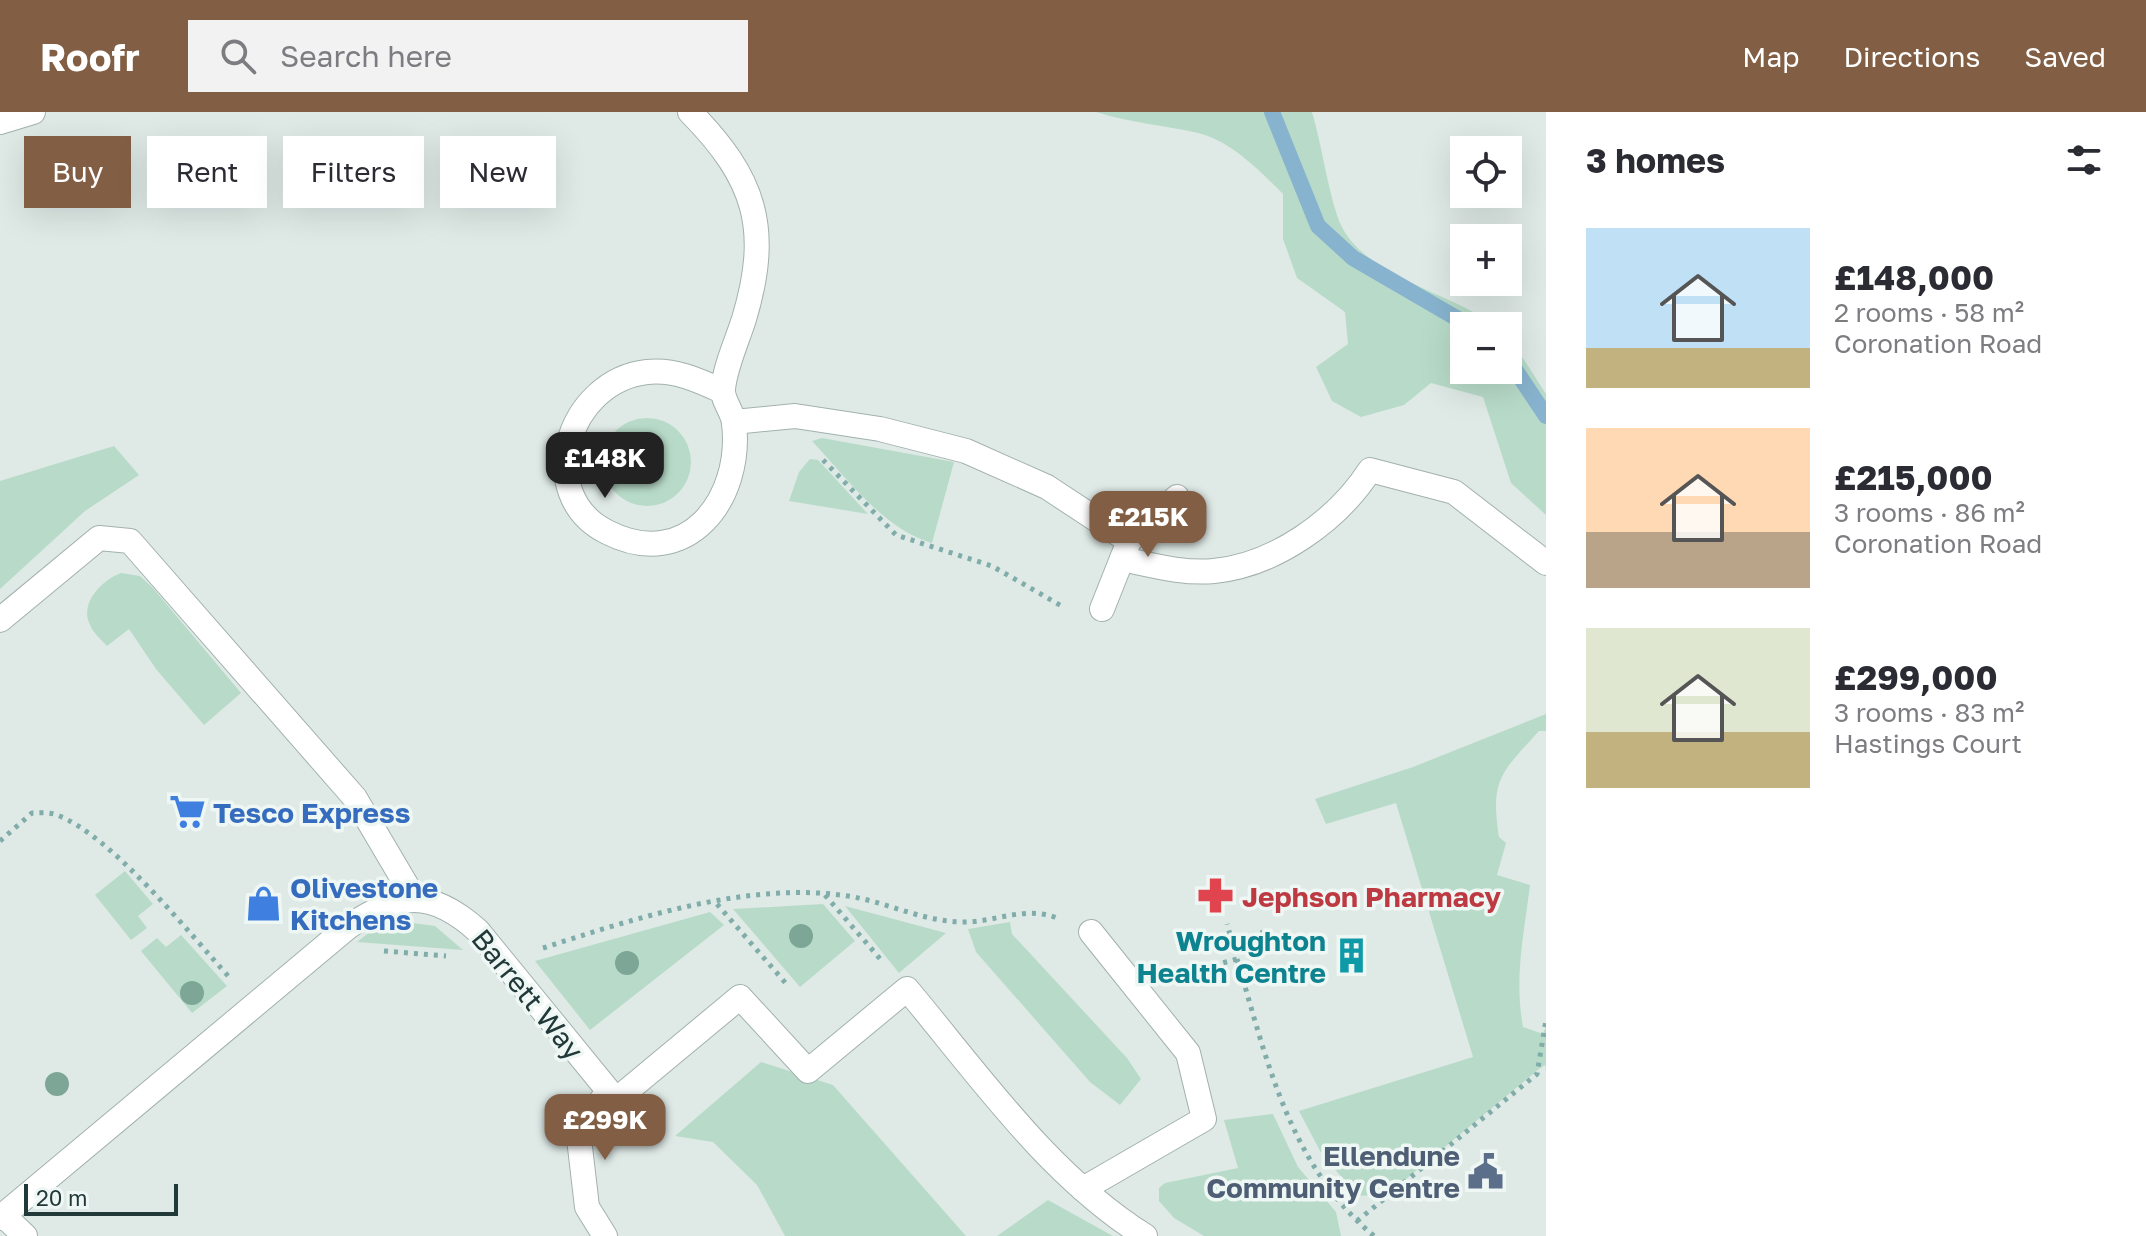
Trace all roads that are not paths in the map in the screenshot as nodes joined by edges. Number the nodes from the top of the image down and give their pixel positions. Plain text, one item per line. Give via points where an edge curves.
1 (33, 112) edge
2 (690, 112) edge
3 (0, 122) edge
4 (722, 391) junction
5 (734, 422) junction
6 (1177, 497) dead end
7 (1125, 550) junction
8 (1546, 563) edge
9 (1102, 609) road end
10 (0, 620) edge
11 (414, 898) junction
12 (1091, 932) dead end
13 (608, 1092) junction
14 (1083, 1189) junction
15 (2, 1216) edge
16 (25, 1236) edge
17 (605, 1236) edge
18 (1145, 1236) edge

1 - 3 street
2 - 4 street via 711,133 744,184 759,247 752,291
4 - 5 street
4 - 5 street via 685,375 647,372 593,396 574,423 566,455 571,491 586,515 617,536 640,543 695,533 720,504 730,476
5 - 7 street via 795,416 880,429 966,451 1047,487
6 - 7 street
7 - 8 street via 1212,571 1248,565 1316,529 1356,492 1370,470 1454,492
7 - 9 street
10 - 11 street via 99,538 130,541 355,798
11 - 13 street, Barrett Way via 458,913 478,931
11 - 15 street via 374,910 348,927
12 - 14 street via 1188,1053 1204,1119
13 - 14 street via 616,1100 740,997 808,1071 907,989 1044,1152
13 - 17 street via 578,1130 587,1207
14 - 18 street
15 - 16 street

